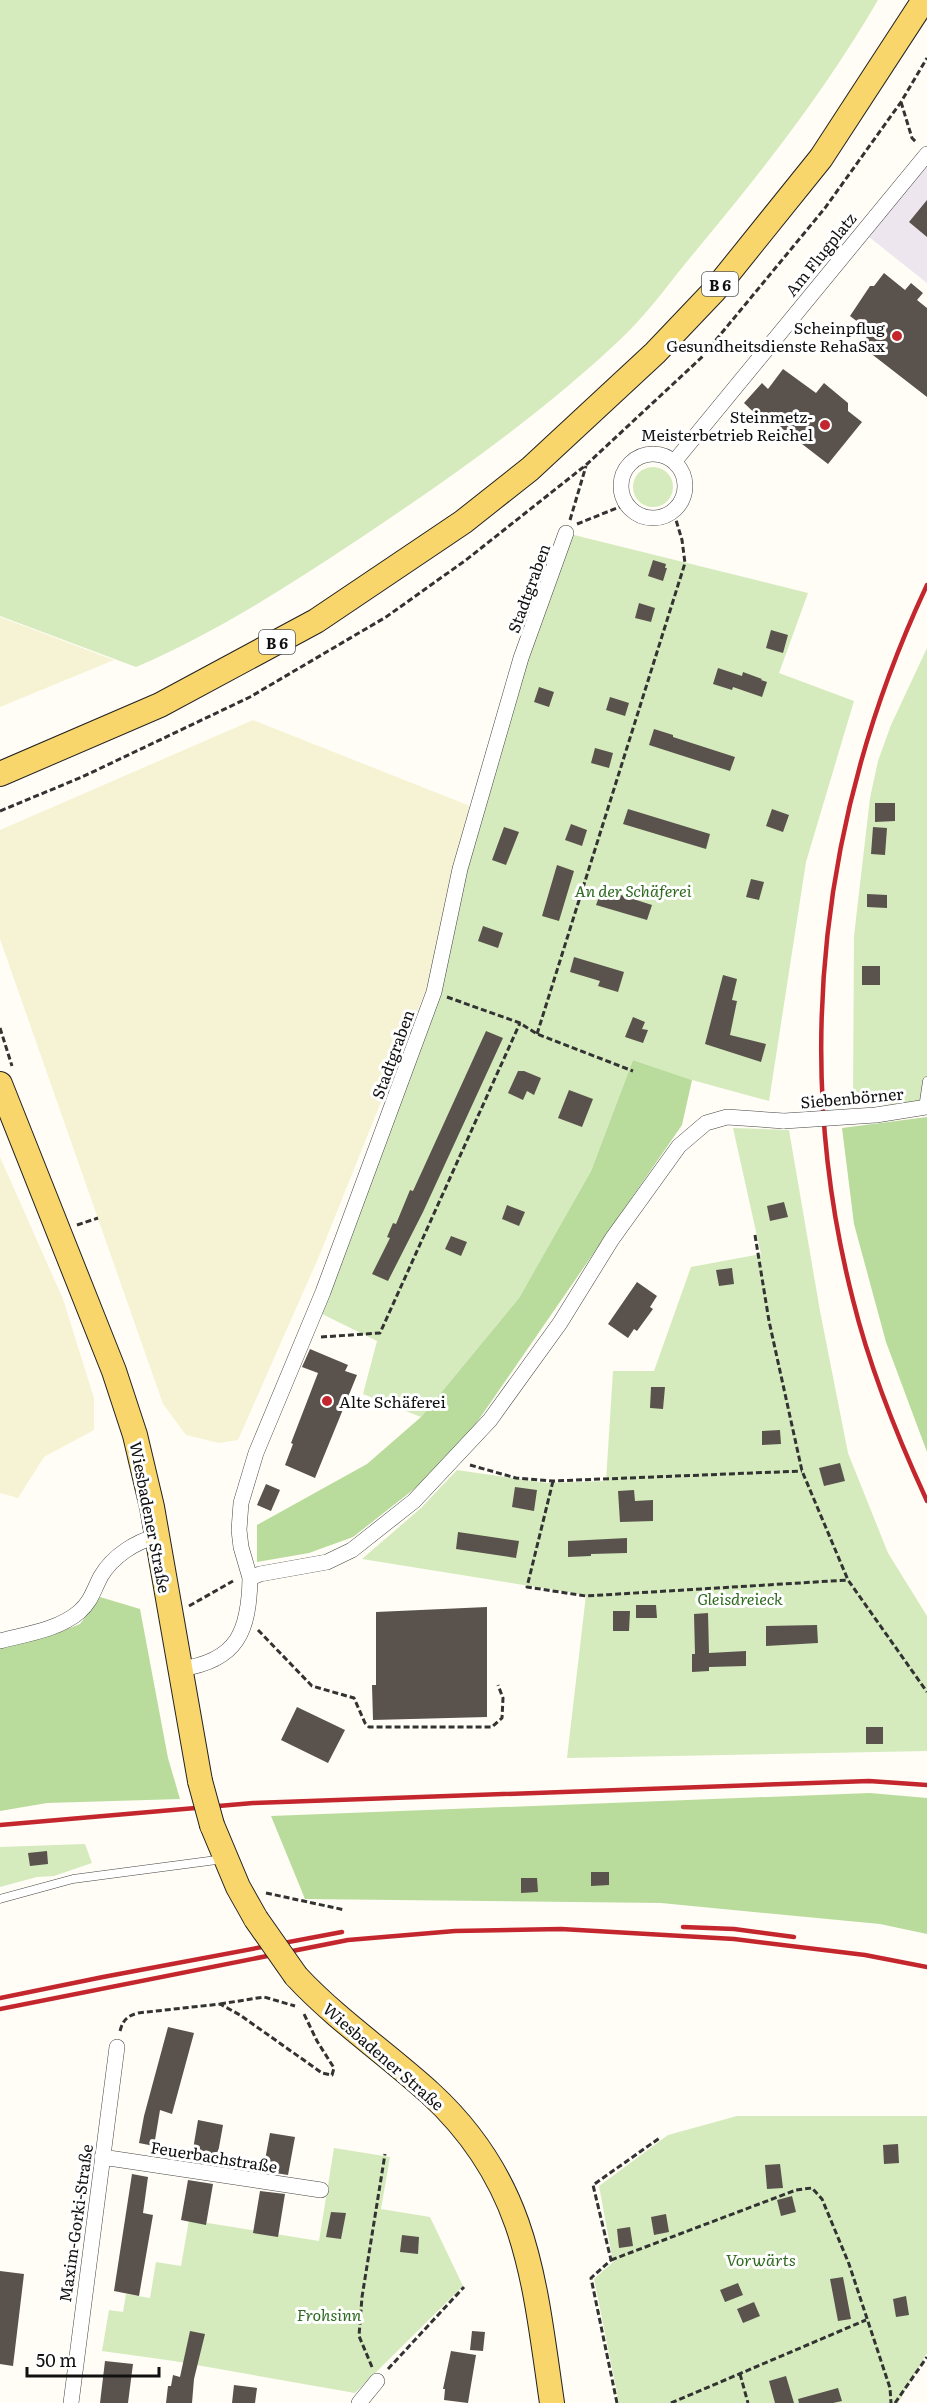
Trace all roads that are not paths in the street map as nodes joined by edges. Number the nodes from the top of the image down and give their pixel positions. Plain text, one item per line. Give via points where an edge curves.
1 (924, 0) edge
2 (923, 149) edge
3 (674, 462) junction
4 (567, 533) dead end
5 (0, 774) edge
6 (927, 1081) edge
7 (0, 1084) edge
8 (925, 1108) edge
9 (157, 1536) junction
10 (250, 1575) junction
11 (0, 1641) edge
12 (180, 1669) junction
13 (226, 1859) junction
14 (0, 1899) edge
15 (117, 2047) road end
16 (102, 2157) junction
17 (321, 2190) dead end
18 (377, 2380) road end
19 (71, 2403) edge
20 (359, 2403) edge
21 (552, 2403) edge

1 - 5 main road, B 6 via 821,158 714,291 655,353 530,469 463,522 316,621 160,705
2 - 3 street, Am Flugplatz
3 - 3 street via 684,477 680,504 655,518 635,512 627,504 621,485 628,466 645,455 665,456
4 - 10 street, Stadtgraben via 521,658 463,858 434,992 304,1338 256,1453 241,1503 239,1530
6 - 8 lane, Siebenbörner
7 - 9 main road, Wiesbadener Straße via 114,1371 145,1473
8 - 10 street, Siebenbörner, bridge via 784,1121 727,1117 706,1123 679,1146 490,1420 414,1502 352,1550 327,1562
9 - 11 street via 140,1542 112,1562 78,1612 50,1627
9 - 12 main road, Wiesbadener Straße
10 - 12 street, Stadtgraben via 249,1608 237,1641 196,1667
12 - 13 main road, Wiesbadener Straße, bridge via 200,1781
13 - 14 lane via 73,1879
13 - 21 main road, Wiesbadener Straße, bridge via 296,1988 431,2094 480,2148 499,2181 526,2248
15 - 16 street, Maxim-Gorki-Straße
16 - 17 street, Feuerbachstraße
16 - 19 street, Maxim-Gorki-Straße
18 - 20 street

